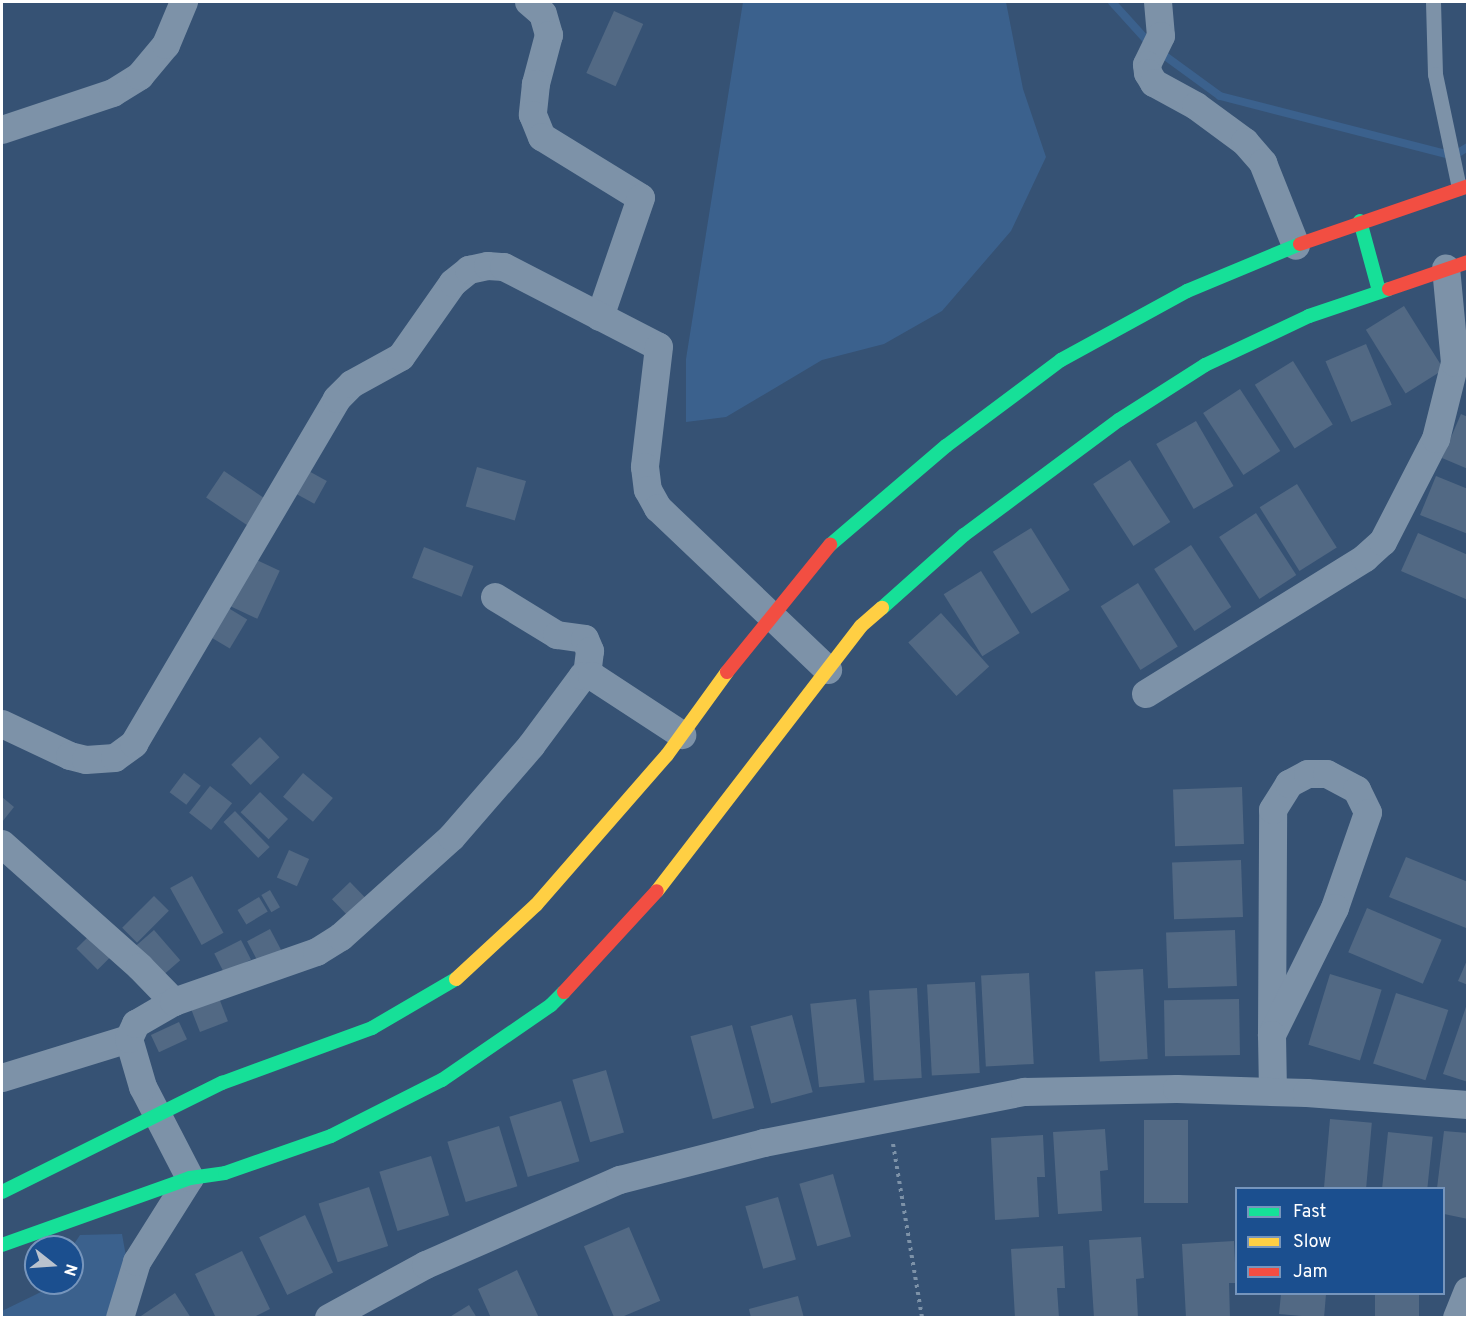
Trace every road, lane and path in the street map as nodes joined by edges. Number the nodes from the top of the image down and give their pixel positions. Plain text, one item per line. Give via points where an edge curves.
1 (184, 2) edge
2 (529, 2) edge
3 (1158, 2) edge
4 (1433, 2) edge
5 (2, 130) edge
6 (1463, 187) edge
7 (1360, 221) junction
8 (1296, 246) junction
9 (1457, 265) edge
10 (1379, 291) junction
11 (600, 317) junction
12 (495, 597) dead end
13 (771, 615) junction
14 (828, 670) junction
15 (587, 675) junction
16 (1146, 694) dead end
17 (2, 724) edge
18 (682, 735) junction
19 (2, 844) edge
20 (174, 1002) junction
21 (1272, 1035) junction
22 (136, 1063) junction
23 (2, 1078) edge
24 (1273, 1092) junction
25 (1467, 1105) edge
26 (156, 1114) junction
27 (889, 1120) junction
28 (190, 1178) junction
29 (2, 1192) edge
30 (2, 1245) edge
31 (1467, 1291) edge
32 (120, 1317) edge
33 (329, 1317) edge
34 (922, 1317) edge
35 (1456, 1317) edge

1 - 5 street via 166,45 140,76 113,93
2 - 11 street via 543,14 549,35 536,84 533,115 542,137 641,198
3 - 8 street via 1154,83 1196,106 1245,142 1263,163
4 - 6 lane via 1435,74
6 - 7 street
7 - 8 street
7 - 10 street
8 - 13 street via 1187,291 1061,360 946,446 825,549
9 - 10 street
9 - 16 street via 1455,363 1436,439 1383,542 1365,558
10 - 14 street via 1309,316 1205,365 1119,420 964,535 861,626
11 - 13 street via 660,346 645,467 648,490 658,508
11 - 17 street via 504,267 469,270 453,283 401,357 352,384 337,399 134,744 115,758 86,760
12 - 15 street via 557,635 585,639 590,651
13 - 14 street
13 - 18 street
14 - 28 street via 653,897 551,1005 442,1080 331,1136 225,1173
15 - 18 street
15 - 20 street via 578,681 531,746 452,837 341,937 317,952
18 - 26 street via 536,905 455,980 372,1028 222,1083
19 - 20 street
20 - 22 street via 136,1024
21 - 21 street via 1272,810 1289,784 1308,774 1327,774 1357,790 1368,813 1335,908
21 - 24 street
22 - 23 street
22 - 26 street
24 - 25 street
24 - 27 street via 1026,1092
26 - 28 street
26 - 29 street
27 - 33 street via 764,1143 620,1180 426,1265
27 - 34 path
28 - 30 street
28 - 32 street via 137,1262
31 - 35 street

